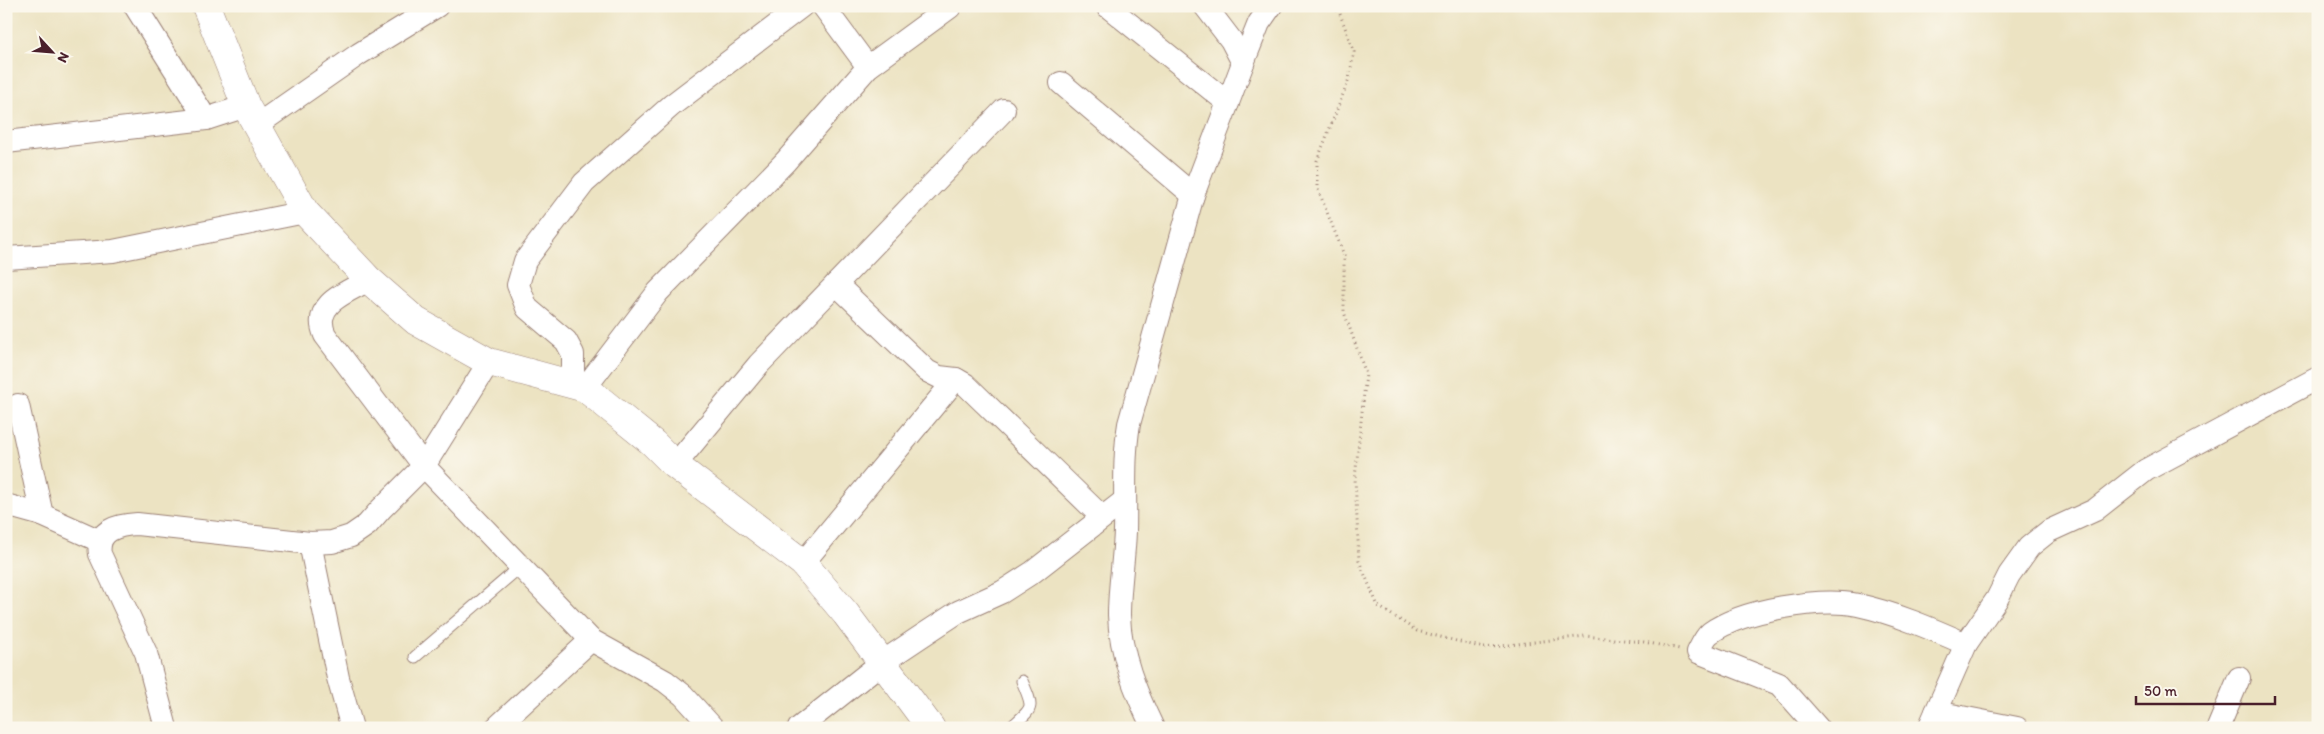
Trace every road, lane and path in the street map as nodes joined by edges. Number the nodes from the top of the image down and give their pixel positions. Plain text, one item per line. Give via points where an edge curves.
1 (135, 6) edge
2 (206, 6) edge
3 (437, 6) edge
4 (802, 6) edge
5 (823, 6) edge
6 (1107, 6) edge
7 (1205, 6) edge
8 (1271, 6) edge
9 (1334, 6) edge
10 (950, 7) edge
11 (1243, 63) junction
12 (868, 67) junction
13 (1061, 83) dead end
14 (1228, 103) junction
15 (1004, 110) dead end
16 (252, 116) junction
17 (206, 119) junction
18 (6, 142) edge
19 (1193, 195) junction
20 (305, 212) junction
21 (6, 258) edge
22 (369, 280) junction
23 (836, 284) junction
24 (489, 362) junction
25 (2318, 378) edge
26 (956, 379) junction
27 (579, 386) junction
28 (18, 405) dead end
29 (424, 466) junction
30 (675, 466) junction
31 (1124, 501) junction
32 (6, 505) edge
33 (42, 515) junction
34 (1102, 517) junction
35 (100, 541) junction
36 (310, 543) junction
37 (803, 563) junction
38 (520, 567) junction
39 (591, 640) junction
40 (1966, 644) junction
41 (1698, 652) junction
42 (415, 657) dead end
43 (882, 663) junction
44 (2239, 678) dead end
45 (1022, 681) dead end
46 (1933, 720) edge
47 (711, 727) edge
48 (166, 728) edge
49 (352, 728) edge
50 (496, 728) edge
51 (799, 728) edge
52 (931, 728) edge
53 (1010, 728) edge
54 (1153, 728) edge
55 (1818, 728) edge
56 (2017, 728) edge
57 (2218, 728) edge

1 - 17 street
2 - 16 street
3 - 16 street
4 - 27 street via 672,105 584,183 524,261 518,285 527,308 566,341 573,354
5 - 12 street
6 - 14 street
7 - 11 street via 1231,40
8 - 11 street via 1259,24
9 - 41 path via 1354,52 1349,79 1317,161 1317,187 1344,255 1344,312 1366,374 1355,478 1358,552 1378,606 1417,631 1484,648 1585,636
10 - 12 street
11 - 14 street
12 - 27 street via 785,162 658,292
13 - 19 street
14 - 19 street
15 - 23 street
16 - 17 street
16 - 20 street
17 - 18 street
19 - 31 street via 1129,424 1125,447
20 - 21 street via 113,251
20 - 22 street
22 - 24 street via 416,321
22 - 29 street via 335,298 326,308 321,328
23 - 26 street via 927,371 939,377
23 - 30 street via 759,364
24 - 27 street
24 - 29 street
25 - 40 street via 2146,470 2095,510 2049,531 2029,548 2009,575 1997,599
26 - 34 street via 983,399
26 - 37 street
27 - 30 street via 653,443
28 - 33 street
29 - 36 street via 367,525 352,536 332,542
29 - 38 street
30 - 37 street
31 - 34 street
31 - 54 street via 1119,616 1126,660
32 - 33 street
33 - 35 street
34 - 43 street via 1033,572 1002,592 958,612
35 - 36 street via 111,528 137,524
35 - 48 street via 103,563 146,653
36 - 49 street via 338,678
37 - 43 street
38 - 39 street
38 - 42 lane
39 - 47 street via 666,681 684,695
39 - 50 street
40 - 41 street via 1907,620 1857,605 1804,604 1751,613 1709,633
40 - 46 street
41 - 55 street via 1779,684
43 - 51 street
43 - 52 street
44 - 57 street
45 - 53 lane via 1031,703 1030,709
46 - 56 street

